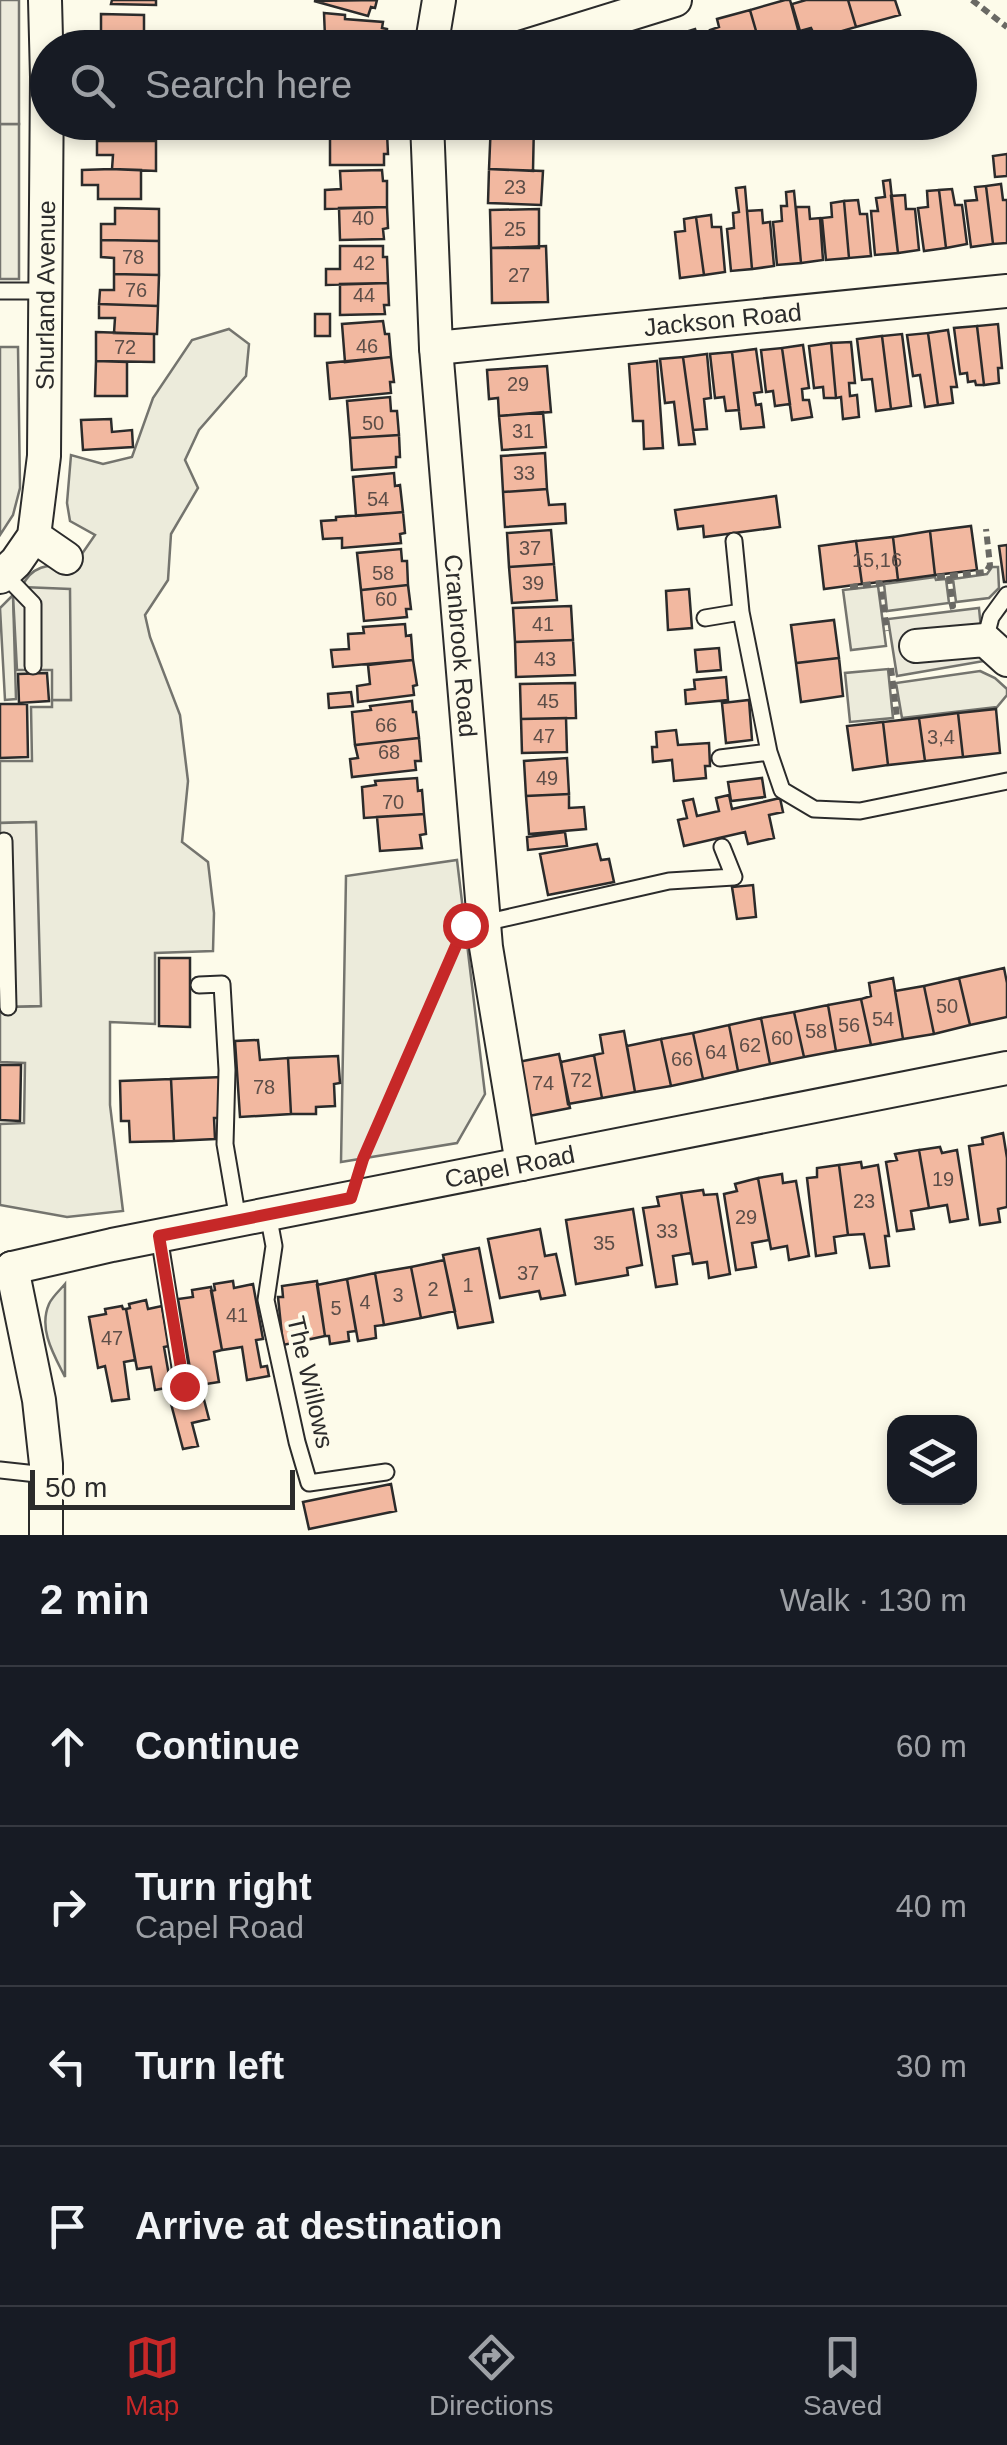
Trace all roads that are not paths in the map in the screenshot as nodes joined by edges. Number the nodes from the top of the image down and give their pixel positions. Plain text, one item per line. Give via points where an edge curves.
1 (44, 0) edge
2 (440, 0) edge
3 (676, 0) edge
4 (44, 30) edge
5 (434, 30) edge
6 (578, 30) edge
7 (45, 140) edge
8 (427, 140) edge
9 (0, 291) edge
10 (1007, 291) edge
11 (46, 292) junction
12 (436, 348) junction
13 (34, 536) junction
14 (734, 541) dead end
15 (66, 558) dead end
16 (2, 576) edge
17 (1007, 595) edge
18 (741, 612) junction
19 (705, 618) dead end
20 (898, 648) road end
21 (996, 650) edge
22 (33, 666) dead end
23 (768, 752) junction
24 (720, 758) dead end
25 (1007, 781) edge
26 (4, 840) dead end
27 (722, 847) dead end
28 (484, 922) junction
29 (3, 927) edge
30 (199, 985) dead end
31 (8, 1007) dead end
32 (1007, 1068) edge
33 (522, 1164) junction
34 (253, 1217) junction
35 (159, 1236) junction
36 (6, 1263) edge
37 (184, 1386) dead end
38 (0, 1470) edge
39 (386, 1472) dead end
40 (46, 1475) junction
41 (46, 1535) edge

1 - 4 street, Shurland Avenue
2 - 5 street
3 - 6 street
7 - 11 street, Shurland Avenue
8 - 12 street, Cranbrook Road
9 - 11 lane
10 - 12 street, Jackson Road
11 - 13 street, Shurland Avenue via 44,456
12 - 28 street, Cranbrook Road
13 - 15 street
13 - 16 street
14 - 18 lane
16 - 22 lane via 33,604
17 - 21 lane via 992,616
18 - 19 lane
18 - 23 lane
20 - 21 street
23 - 24 lane
23 - 25 lane via 782,790 814,810 860,811
26 - 29 lane
27 - 28 lane via 734,876 669,881
28 - 33 street, Cranbrook Road
29 - 31 lane
30 - 34 lane via 222,984 225,1144
32 - 33 street, Capel Road
33 - 34 street, Capel Road
34 - 35 street, Capel Road
34 - 39 lane, The Willows via 274,1246 266,1300 309,1483
35 - 36 street, Capel Road
35 - 37 lane
36 - 40 street via 39,1400
38 - 40 lane
40 - 41 street

